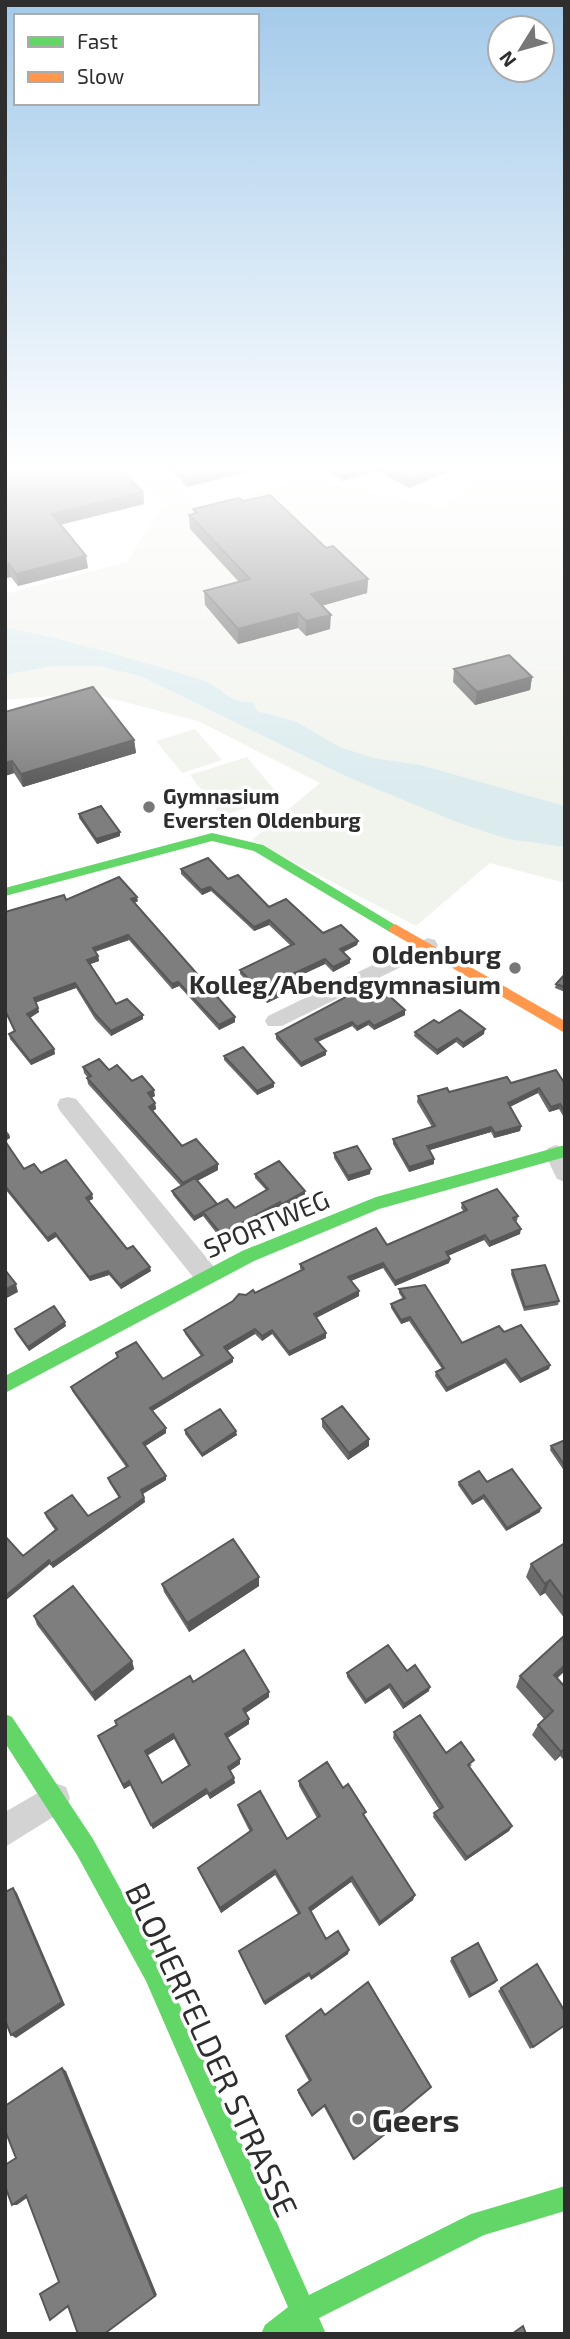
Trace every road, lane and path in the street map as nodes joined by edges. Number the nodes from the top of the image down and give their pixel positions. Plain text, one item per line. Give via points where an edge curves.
1 (5, 892) edge
2 (428, 945) junction
3 (275, 1021) dead end
4 (565, 1028) edge
5 (68, 1105) dead end
6 (562, 1159) edge
7 (206, 1275) junction
8 (5, 1385) edge
9 (5, 1724) edge
10 (55, 1798) junction
11 (5, 1830) edge
12 (565, 2198) edge
13 (303, 2312) junction
14 (274, 2334) edge
15 (313, 2334) edge

1 - 2 street via 212,837 258,848
2 - 3 street
2 - 4 street
5 - 7 street
6 - 7 street, SPORTWEG via 376,1203
7 - 8 street, SPORTWEG
9 - 10 street, BLOHERFELDER STRASSE
10 - 11 street
10 - 13 street, BLOHERFELDER STRASSE via 128,1922
12 - 13 street via 481,2223
13 - 14 street
13 - 15 street, BLOHERFELDER STRASSE

